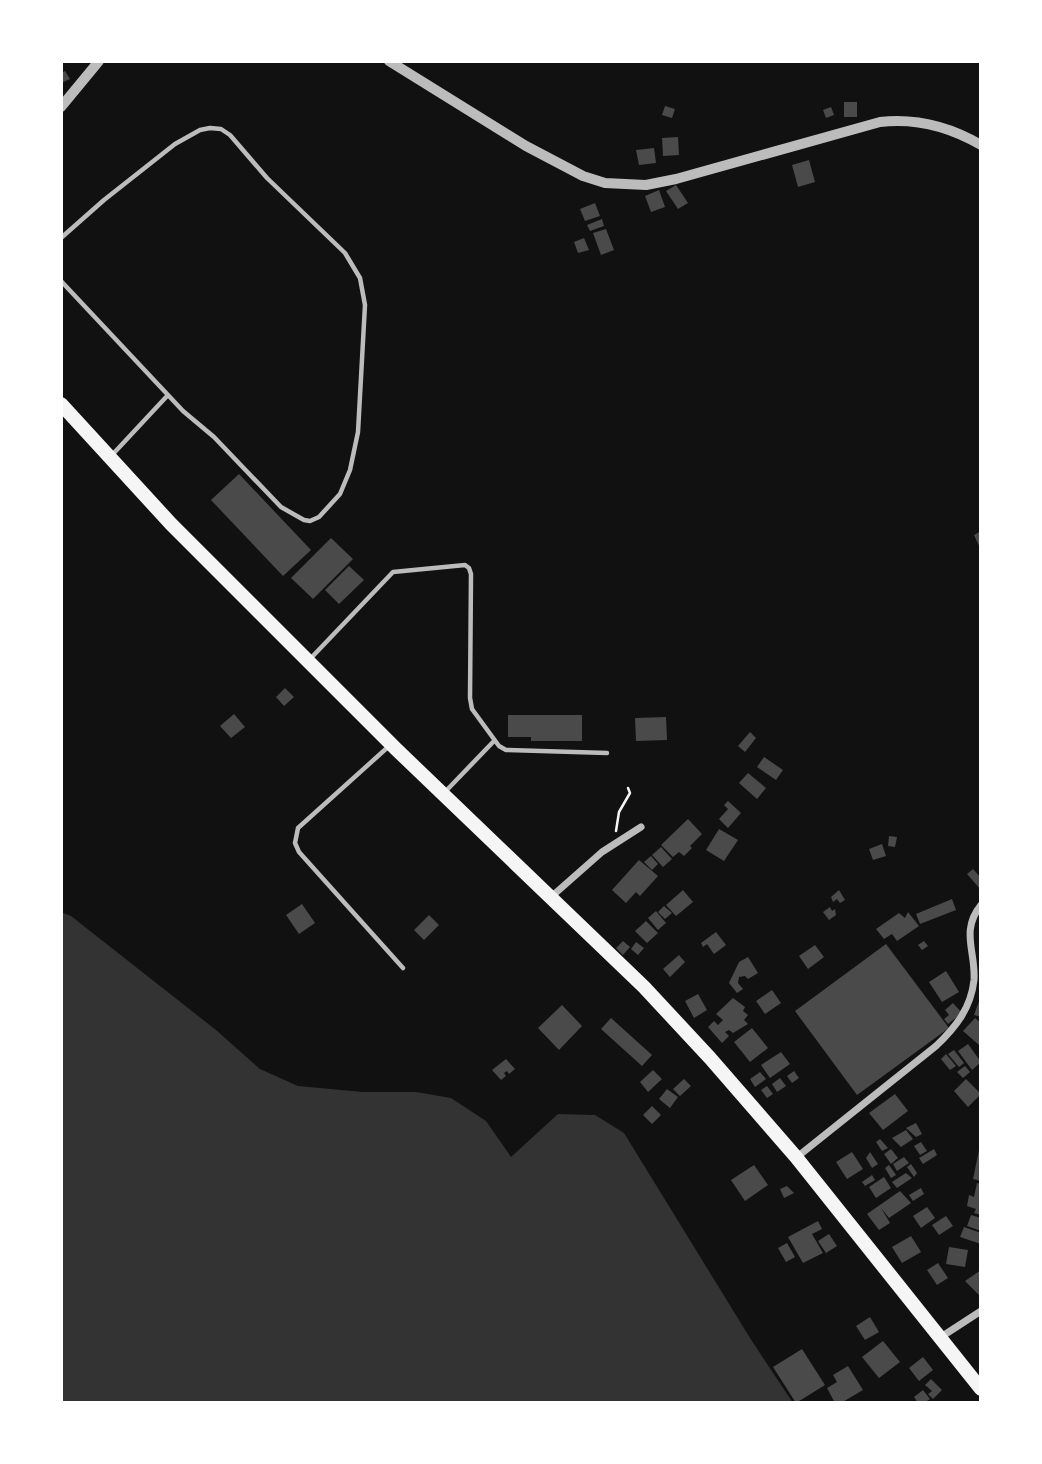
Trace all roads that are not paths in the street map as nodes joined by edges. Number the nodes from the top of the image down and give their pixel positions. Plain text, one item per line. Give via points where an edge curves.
1 (99, 61) edge
2 (389, 61) edge
3 (61, 107) edge
4 (981, 145) edge
5 (61, 238) edge
6 (61, 281) edge
7 (168, 395) junction
8 (61, 404) edge
9 (110, 458) junction
10 (308, 661) junction
11 (494, 741) junction
12 (391, 744) junction
13 (607, 753) dead end
14 (443, 794) junction
15 (640, 827) dead end
16 (551, 897) junction
17 (981, 905) edge
18 (403, 968) dead end
19 (796, 1157) junction
20 (981, 1311) edge
21 (946, 1343) junction
22 (981, 1389) edge

1 - 3 street
2 - 4 street via 526,146 605,183 646,185 676,179 880,122 901,120 944,128
5 - 7 lane via 175,144 200,130 221,129 355,265 365,305 355,454 340,494 315,519 304,520 281,507
6 - 7 lane
7 - 9 lane
8 - 9 highway
9 - 10 highway
10 - 11 lane via 393,572 465,565 471,574 470,698 472,709
10 - 12 highway
11 - 13 lane via 506,750
11 - 14 lane
12 - 14 highway
12 - 18 lane via 299,828 295,843
14 - 16 highway
15 - 16 street
16 - 19 highway via 644,987
17 - 19 street via 970,930 974,979 955,1028
19 - 21 highway
20 - 21 street
21 - 22 highway

